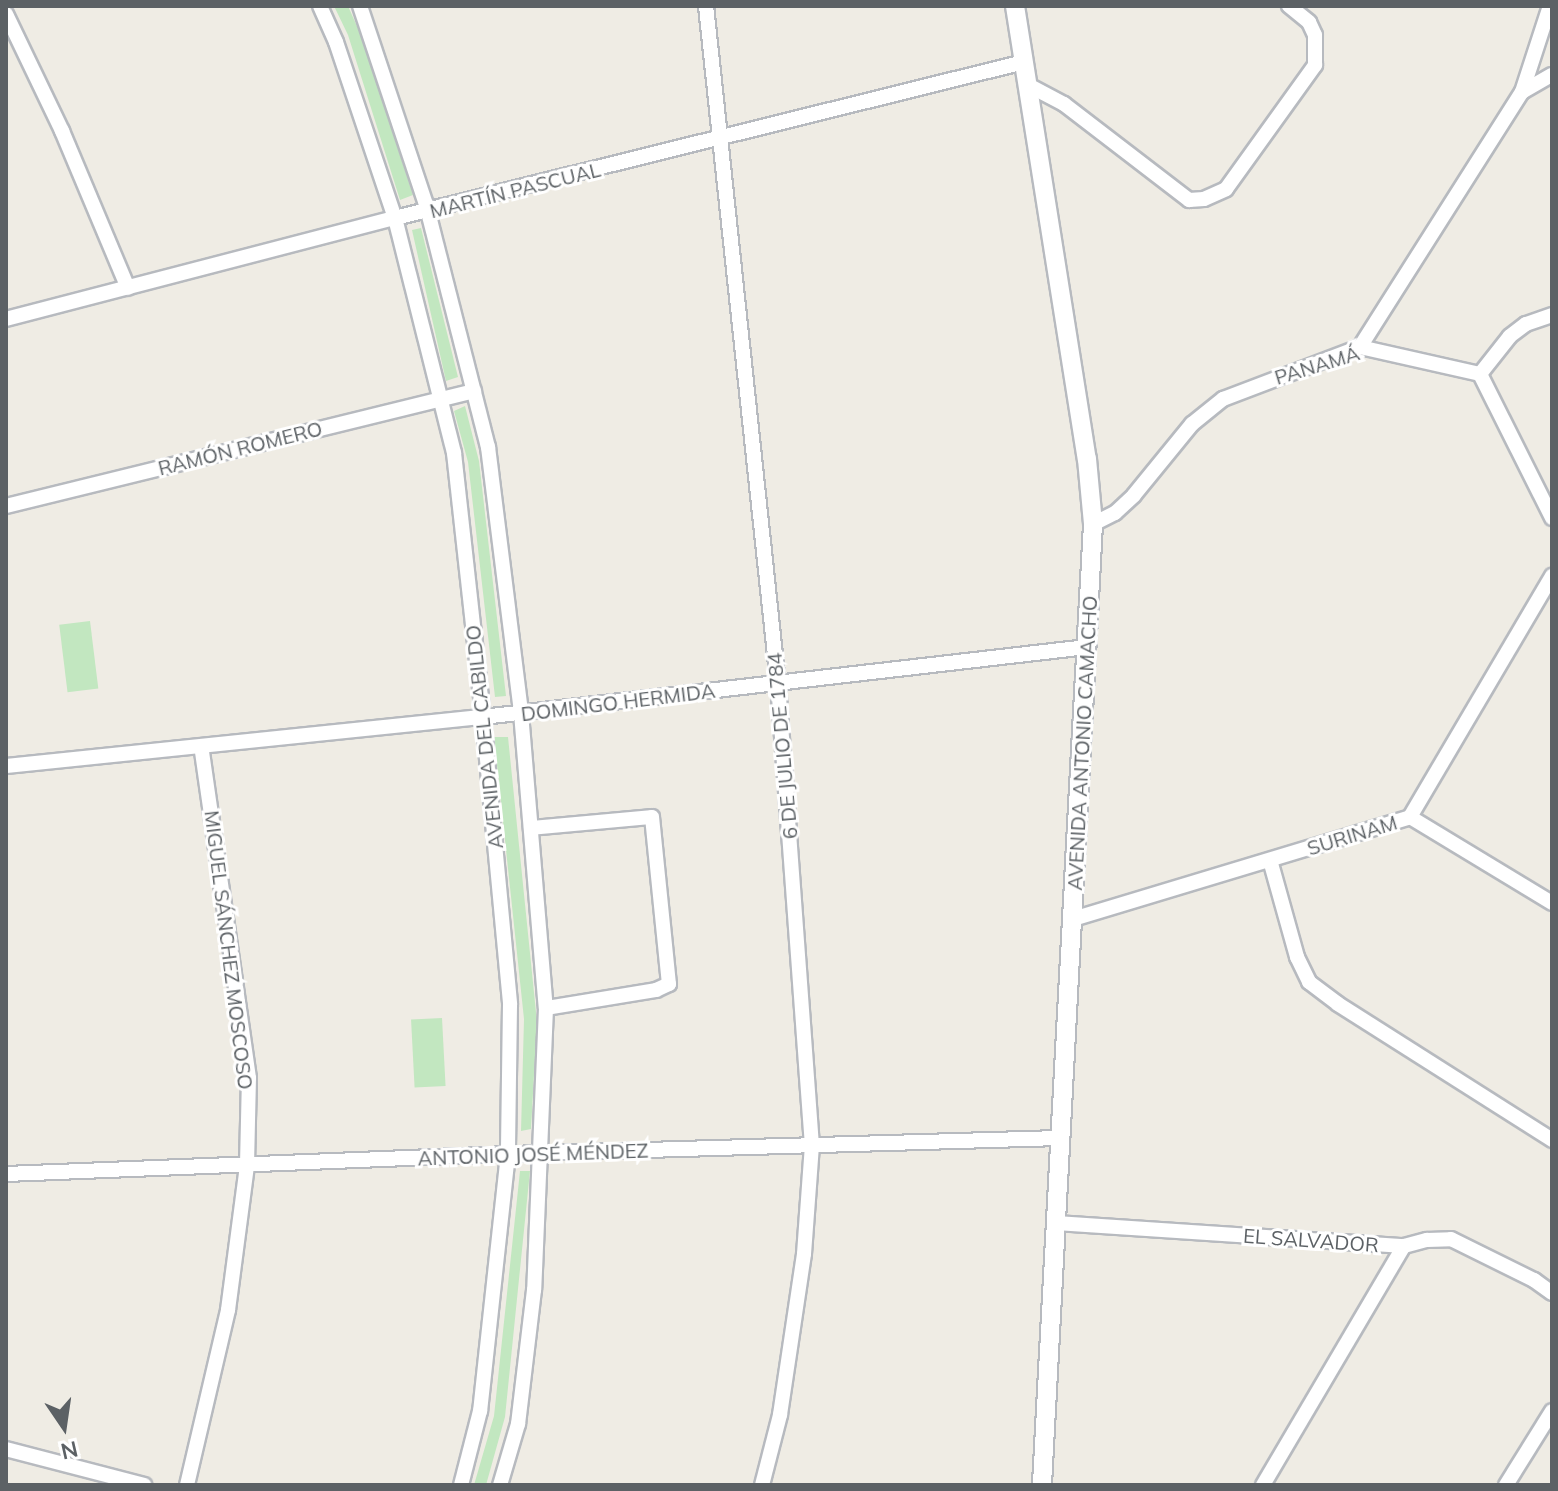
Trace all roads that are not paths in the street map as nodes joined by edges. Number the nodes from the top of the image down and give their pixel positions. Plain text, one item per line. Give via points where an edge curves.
1 (320, 6) edge
2 (360, 6) edge
3 (706, 6) edge
4 (1015, 6) edge
5 (1289, 6) edge
6 (1550, 6) edge
7 (6, 14) edge
8 (1024, 62) junction
9 (1552, 75) edge
10 (1028, 85) junction
11 (1522, 92) junction
12 (721, 138) junction
13 (428, 212) junction
14 (395, 218) junction
15 (128, 288) junction
16 (1552, 315) edge
17 (6, 319) edge
18 (1360, 347) junction
19 (1480, 374) junction
20 (474, 391) junction
21 (440, 398) junction
22 (6, 506) edge
23 (1552, 518) edge
24 (1093, 524) junction
25 (1552, 576) edge
26 (1087, 647) junction
27 (778, 683) junction
28 (521, 713) junction
29 (483, 717) junction
30 (201, 746) junction
31 (6, 766) edge
32 (1410, 817) junction
33 (531, 828) junction
34 (1270, 860) junction
35 (1552, 903) edge
36 (1073, 919) junction
37 (546, 1008) junction
38 (1061, 1138) junction
39 (1552, 1140) edge
40 (812, 1145) junction
41 (542, 1153) junction
42 (508, 1154) junction
43 (247, 1165) junction
44 (6, 1174) edge
45 (1056, 1223) junction
46 (1404, 1246) junction
47 (1552, 1293) edge
48 (1552, 1411) edge
49 (6, 1449) edge
50 (144, 1485) edge
51 (187, 1485) edge
52 (461, 1485) edge
53 (500, 1485) edge
54 (762, 1485) edge
55 (1042, 1485) edge
56 (1263, 1485) edge
57 (1506, 1485) edge

1 - 14 street, AVENIDA DEL CABILDO
2 - 13 street, AVENIDA DEL CABILDO
3 - 12 street, 6 DE JULIO DE 1784
4 - 8 street, AVENIDA ANTONIO CAMACHO
5 - 10 street via 1309,22 1315,35 1315,65 1226,189 1204,199 1189,200 1064,104
6 - 11 street
7 - 15 street
8 - 10 street, AVENIDA ANTONIO CAMACHO
8 - 12 street, MARTÍN PASCUAL
9 - 11 street
10 - 24 street, AVENIDA ANTONIO CAMACHO
11 - 18 street
12 - 13 street, MARTÍN PASCUAL
12 - 27 street, 6 DE JULIO DE 1784
13 - 14 street, MARTÍN PASCUAL
13 - 20 street, AVENIDA DEL CABILDO
14 - 15 street, MARTÍN PASCUAL
14 - 21 street, AVENIDA DEL CABILDO
15 - 17 street, MARTÍN PASCUAL
16 - 19 street via 1510,336
18 - 19 street, PANAMÁ
18 - 24 street, PANAMÁ via 1223,399 1192,424 1134,495
19 - 23 street
20 - 21 street, RAMÓN ROMERO
20 - 28 street, AVENIDA DEL CABILDO via 488,447
21 - 22 street, RAMÓN ROMERO
21 - 29 street, AVENIDA DEL CABILDO via 454,453
24 - 26 street, AVENIDA ANTONIO CAMACHO
25 - 32 street, SURINAM
26 - 27 street, DOMINGO HERMIDA
26 - 36 street, AVENIDA ANTONIO CAMACHO
27 - 28 street, DOMINGO HERMIDA
27 - 40 street, 6 DE JULIO DE 1784
28 - 29 street, DOMINGO HERMIDA
28 - 33 street, AVENIDA DEL CABILDO
29 - 30 street, DOMINGO HERMIDA
29 - 42 street, AVENIDA DEL CABILDO via 510,1005
30 - 31 street, DOMINGO HERMIDA
30 - 43 street, MIGUEL SÁNCHEZ MOSCOSO via 249,1078
32 - 34 street, SURINAM
32 - 35 street
33 - 37 street, AVENIDA DEL CABILDO
33 - 37 street via 652,817 668,969 665,988
34 - 36 street, SURINAM
34 - 39 street via 1309,982
36 - 38 street, AVENIDA ANTONIO CAMACHO
37 - 41 street, AVENIDA DEL CABILDO
38 - 40 street, ANTONIO JOSÉ MÉNDEZ
38 - 45 street, AVENIDA ANTONIO CAMACHO
40 - 41 street, ANTONIO JOSÉ MÉNDEZ
40 - 54 street, 6 DE JULIO DE 1784 via 780,1415
41 - 42 street, ANTONIO JOSÉ MÉNDEZ
41 - 53 street, AVENIDA DEL CABILDO via 534,1290 518,1424
42 - 43 street, ANTONIO JOSÉ MÉNDEZ
42 - 52 street, AVENIDA DEL CABILDO via 480,1411
43 - 44 street, ANTONIO JOSÉ MÉNDEZ
43 - 51 street, MIGUEL SÁNCHEZ MOSCOSO via 228,1310
45 - 46 street, EL SALVADOR
45 - 55 street, AVENIDA ANTONIO CAMACHO
46 - 47 street, EL SALVADOR via 1451,1239
46 - 56 street
48 - 57 street
49 - 50 street

